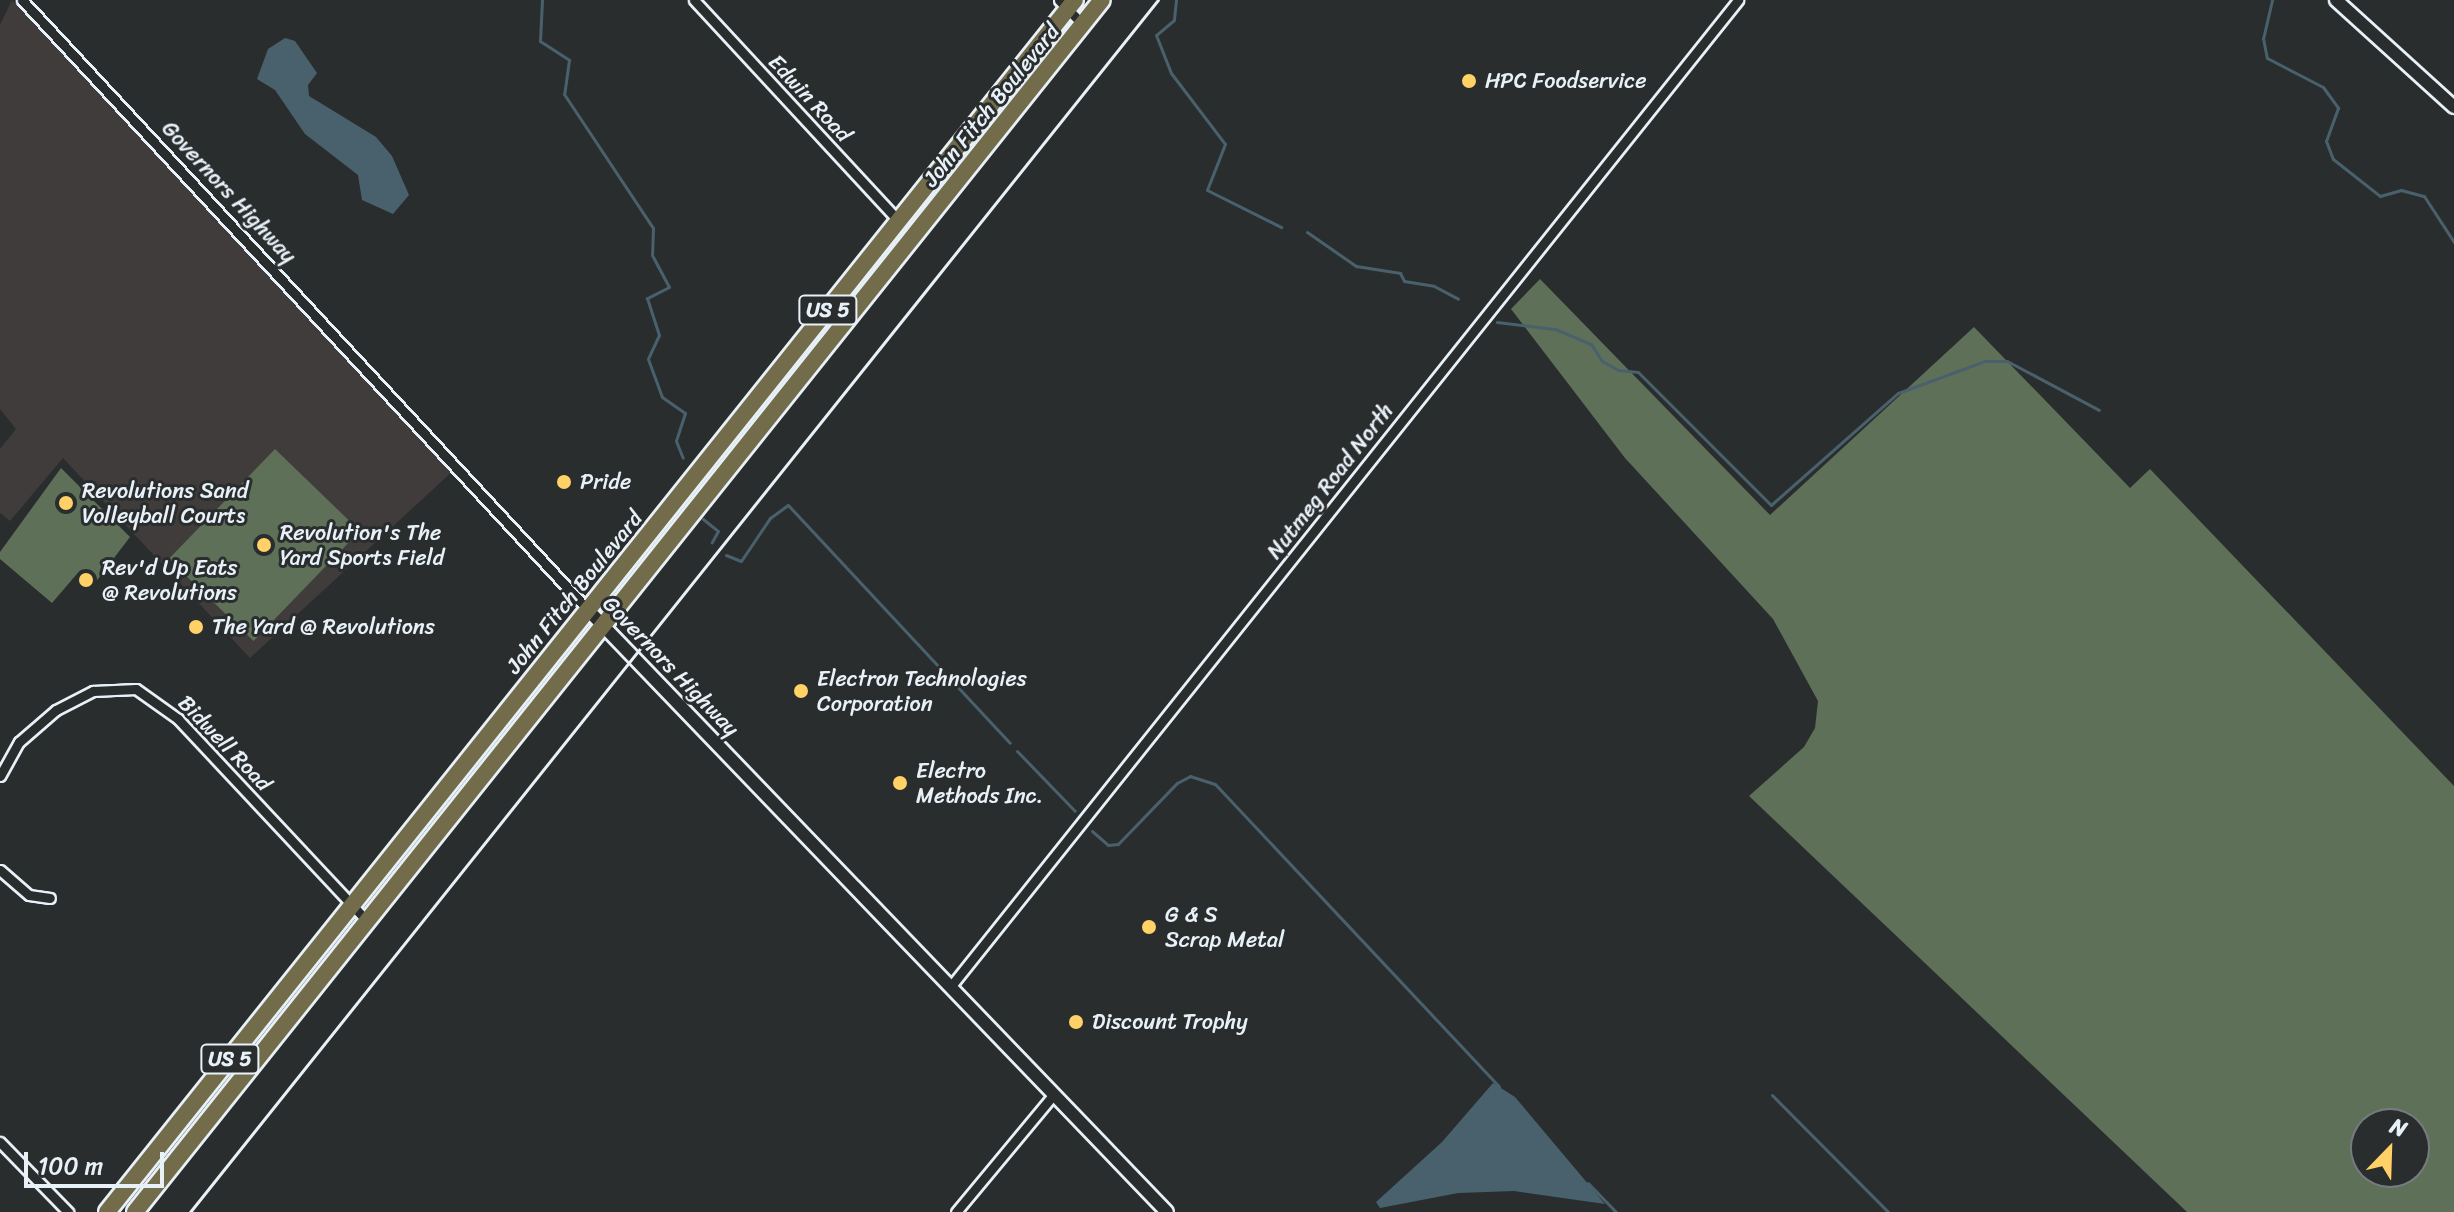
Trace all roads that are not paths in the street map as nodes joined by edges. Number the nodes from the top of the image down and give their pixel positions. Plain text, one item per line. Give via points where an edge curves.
1 (22, 0) edge
2 (694, 0) edge
3 (1102, 0) edge
4 (1738, 0) edge
5 (2336, 0) edge
6 (1068, 3) edge
7 (1083, 25) junction
8 (2454, 107) edge
9 (899, 221) junction
10 (588, 610) junction
11 (602, 625) junction
12 (0, 776) edge
13 (0, 870) edge
14 (50, 898) dead end
15 (353, 905) junction
16 (367, 921) junction
17 (951, 986) junction
18 (1053, 1095) junction
19 (0, 1142) edge
20 (68, 1212) edge
21 (107, 1212) edge
22 (135, 1212) edge
23 (956, 1212) edge
24 (1167, 1212) edge

1 - 10 street, Governors Highway
2 - 9 street, Edwin Road
3 - 7 highway, John Fitch Boulevard / US 5
4 - 17 street, Nutmeg Road North
5 - 8 street
6 - 7 street
6 - 9 highway, John Fitch Boulevard / US 5
7 - 11 highway, John Fitch Boulevard / US 5
9 - 10 highway, John Fitch Boulevard / US 5
10 - 11 street, Governors Highway
10 - 15 highway, John Fitch Boulevard / US 5
11 - 16 highway, John Fitch Boulevard / US 5
11 - 17 street, Governors Highway
12 - 15 street, Bidwell Road via 19,742 56,710 93,691 136,689 178,719
13 - 14 street via 29,895
15 - 16 street, Bidwell Road
15 - 21 highway, John Fitch Boulevard / US 5
16 - 22 highway, John Fitch Boulevard / US 5
17 - 18 street, Governors Highway
18 - 23 street
18 - 24 street, Governors Highway
19 - 20 street

